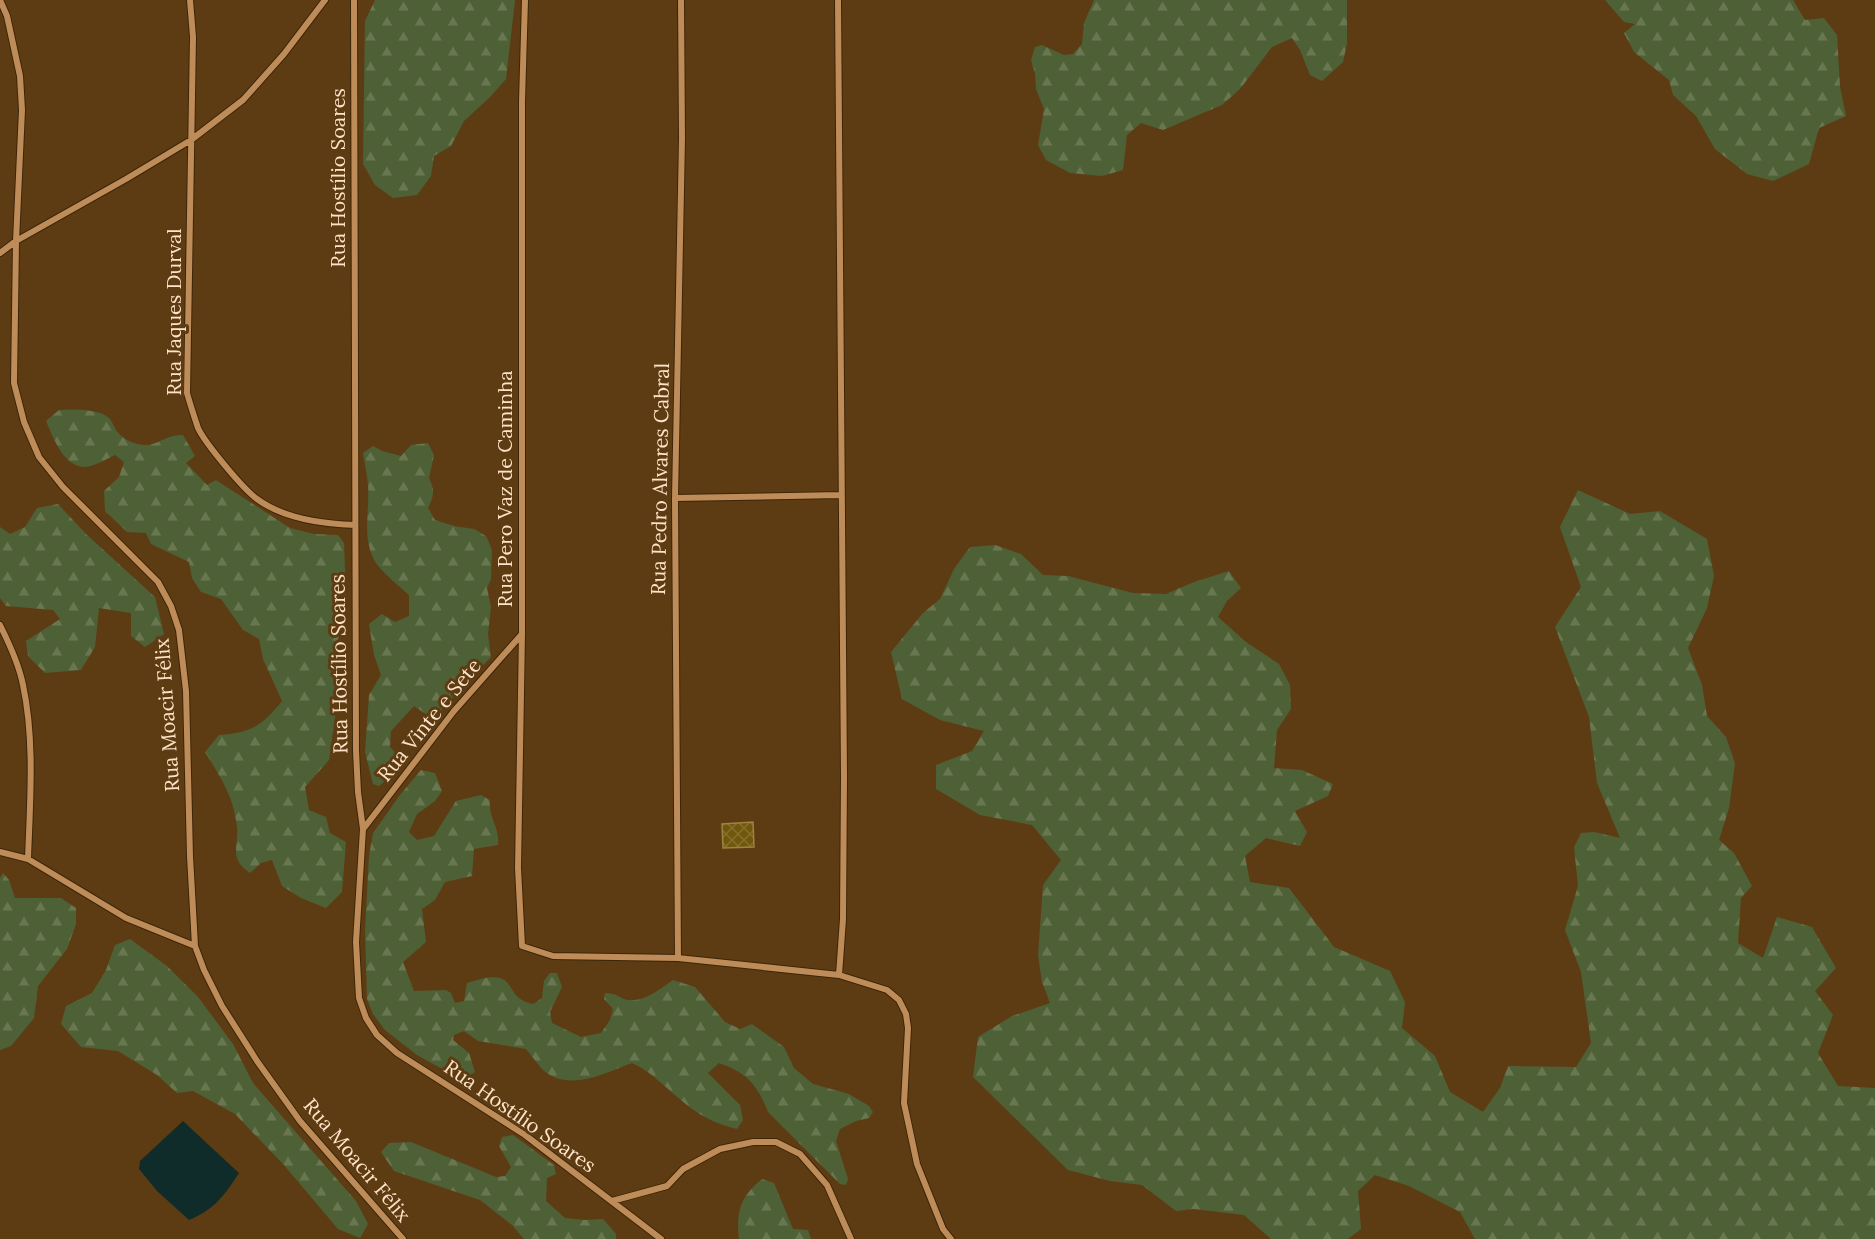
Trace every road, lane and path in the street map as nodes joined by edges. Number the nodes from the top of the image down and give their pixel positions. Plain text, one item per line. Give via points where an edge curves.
1 (0, 0) edge
2 (190, 0) edge
3 (325, 0) edge
4 (354, 0) edge
5 (525, 0) edge
6 (681, 0) edge
7 (838, 0) edge
8 (7, 16) junction
9 (0, 23) edge
10 (191, 140) junction
11 (16, 241) junction
12 (0, 253) edge
13 (841, 495) junction
14 (675, 498) junction
15 (355, 525) junction
16 (0, 625) edge
17 (522, 633) junction
18 (363, 829) junction
19 (0, 852) edge
20 (28, 859) junction
21 (195, 946) junction
22 (678, 958) junction
23 (839, 975) junction
24 (612, 1201) junction
25 (403, 1239) edge
26 (661, 1239) edge
27 (851, 1239) edge
28 (951, 1239) edge

1 - 8 street, Rua Moacir Félix
2 - 10 street, Rua Jaques Durval
3 - 10 street via 243,100
4 - 15 street, Rua Hostílio Soares
5 - 17 street, Rua Pero Vaz de Caminha
6 - 14 street, Rua Pedro Alvares Cabral
7 - 13 street
8 - 9 street
8 - 11 street, Rua Moacir Félix via 20,76 22,110
10 - 11 street
10 - 15 street, Rua Jaques Durval via 186,393 199,430 257,499 281,512 326,524
11 - 12 street
11 - 21 street, Rua Moacir Félix via 14,383 24,422 39,457 63,487 159,582 179,630 186,691
13 - 14 street
13 - 23 street via 844,777
14 - 22 street, Rua Pedro Alvares Cabral
15 - 18 street, Rua Hostílio Soares via 356,751
16 - 20 street via 23,683 28,717
17 - 18 street, Rua Vinte e Sete via 454,711
17 - 22 street, Rua Pero Vaz de Caminha via 518,868 522,946 553,956
18 - 24 street, Rua Hostílio Soares via 356,942 359,998 377,1035 397,1053 525,1135
19 - 20 street
20 - 21 street via 126,918
21 - 25 street, Rua Moacir Félix via 222,1006 257,1061 300,1121
22 - 23 street
23 - 28 street via 887,990 899,1000 906,1014 904,1103 917,1164
24 - 26 street, Rua Hostílio Soares
24 - 27 street via 667,1186 683,1169 720,1149 776,1142 800,1154 827,1185

